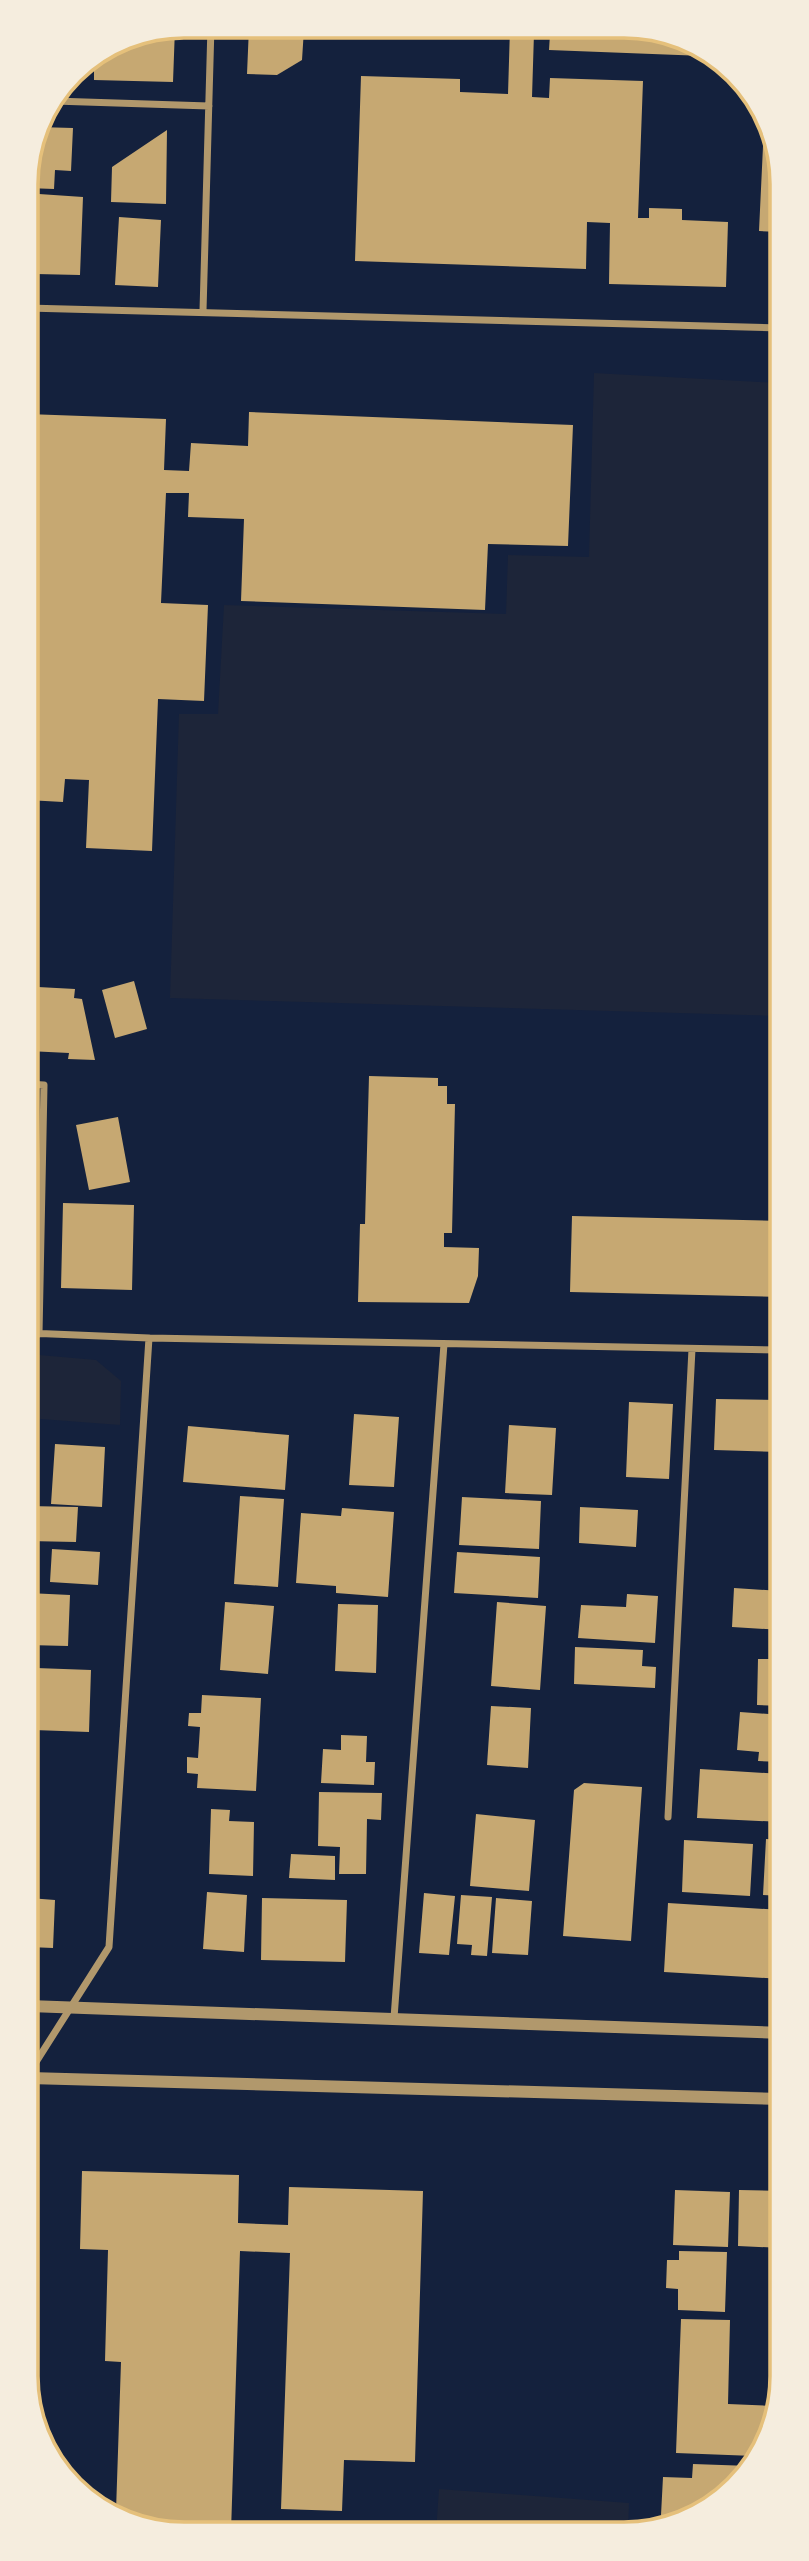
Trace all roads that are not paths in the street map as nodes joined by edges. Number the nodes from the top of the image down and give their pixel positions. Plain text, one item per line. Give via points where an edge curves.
1 (211, 39) edge
2 (64, 102) edge
3 (209, 106) junction
4 (39, 308) edge
5 (203, 311) junction
6 (770, 328) edge
7 (39, 1085) edge
8 (39, 1334) joint
9 (149, 1338) junction
10 (444, 1344) junction
11 (692, 1349) junction
12 (770, 1350) edge
13 (668, 1817) dead end
14 (38, 2006) edge
15 (70, 2008) junction
16 (394, 2018) junction
17 (770, 2033) edge
18 (38, 2061) edge
19 (38, 2076) edge
20 (770, 2099) edge

1 - 3 street
2 - 3 street
3 - 5 street
4 - 5 street
5 - 6 street
7 - 8 street via 44,1085
8 - 9 street
9 - 10 street
9 - 15 street via 109,1947
10 - 11 street
10 - 16 street
11 - 12 street
11 - 13 street
14 - 15 street
15 - 16 street
15 - 18 street
16 - 17 street
19 - 20 street

